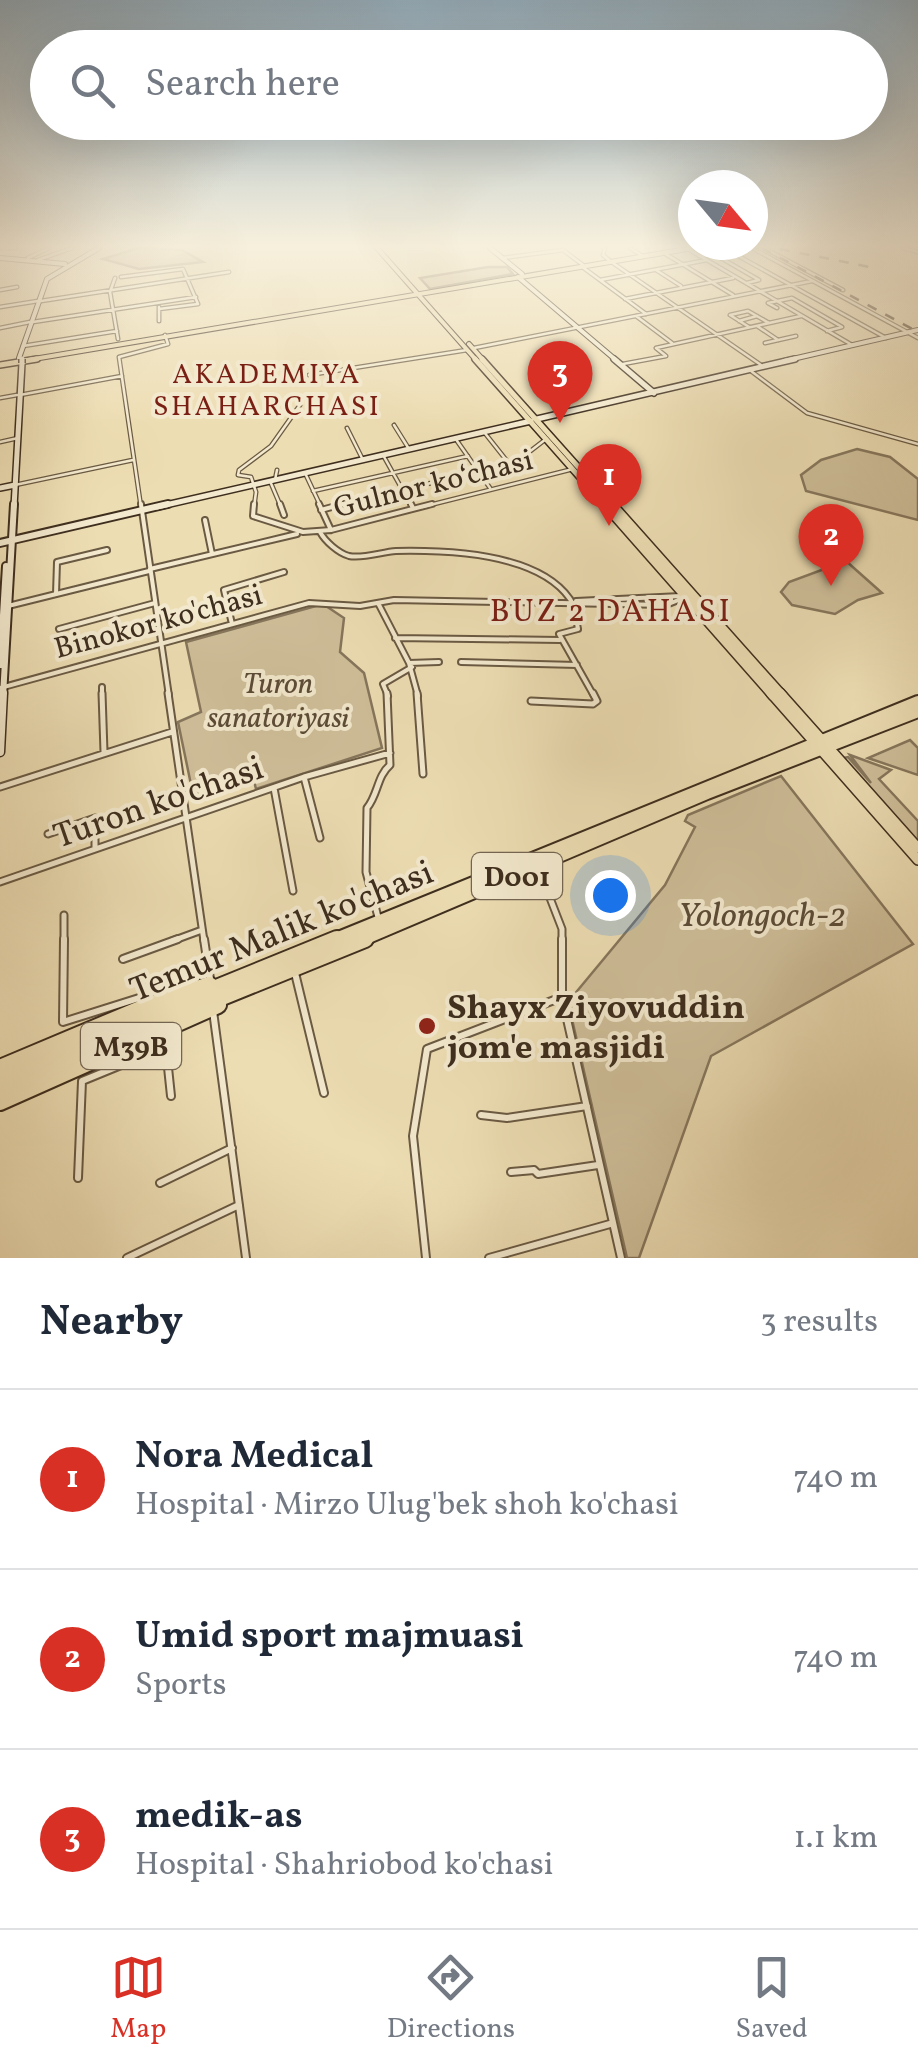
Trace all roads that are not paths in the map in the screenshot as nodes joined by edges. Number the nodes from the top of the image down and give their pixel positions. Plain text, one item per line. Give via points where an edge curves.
1 (38, 307) edge
2 (113, 307) edge
3 (132, 307) edge
4 (177, 307) edge
5 (337, 307) edge
6 (338, 307) edge
7 (432, 307) edge
8 (554, 307) edge
9 (636, 307) edge
10 (683, 307) edge
11 (784, 307) edge
12 (807, 307) edge
13 (829, 307) edge
14 (859, 307) edge
15 (677, 308) junction
16 (159, 309) joint
17 (114, 310) junction
18 (838, 312) junction
19 (646, 314) junction
20 (822, 315) junction
21 (636, 316) junction
22 (758, 316) junction
23 (801, 316) junction
24 (619, 319) junction
25 (159, 321) dead end
26 (739, 321) junction
27 (32, 322) junction
28 (768, 324) junction
29 (627, 325) dead end
30 (757, 326) junction
31 (0, 328) edge
32 (578, 328) junction
33 (750, 328) junction
34 (116, 331) junction
35 (827, 331) junction
36 (908, 333) junction
37 (918, 333) edge
38 (717, 335) junction
39 (165, 336) junction
40 (796, 336) dead end
41 (886, 338) junction
42 (118, 339) dead end
43 (150, 339) junction
44 (778, 340) junction
45 (765, 343) dead end
46 (674, 344) junction
47 (23, 346) junction
48 (853, 346) junction
49 (470, 349) junction
50 (21, 360) junction
51 (0, 363) edge
52 (623, 364) junction
53 (764, 367) junction
54 (749, 370) junction
55 (309, 375) dead end
56 (122, 376) junction
57 (654, 392) junction
58 (18, 395) junction
59 (0, 398) edge
60 (300, 404) dead end
61 (536, 421) junction
62 (394, 425) dead end
63 (347, 428) dead end
64 (484, 432) junction
65 (456, 438) junction
66 (16, 439) junction
67 (546, 439) junction
68 (0, 442) edge
69 (918, 444) edge
70 (409, 449) junction
71 (383, 455) junction
72 (468, 456) junction
73 (134, 460) junction
74 (363, 460) junction
75 (573, 469) junction
76 (278, 470) dead end
77 (479, 472) junction
78 (306, 473) junction
79 (394, 473) junction
80 (259, 477) dead end
81 (273, 480) junction
82 (252, 481) junction
83 (13, 485) junction
84 (0, 488) edge
85 (403, 490) junction
86 (492, 490) junction
87 (313, 491) junction
88 (372, 497) dead end
89 (414, 509) junction
90 (142, 510) junction
91 (321, 510) junction
92 (284, 515) dead end
93 (205, 520) dead end
94 (330, 530) junction
95 (320, 532) junction
96 (300, 533) junction
97 (7, 541) edge
98 (107, 550) dead end
99 (212, 554) junction
100 (661, 562) junction
101 (150, 570) junction
102 (284, 572) dead end
103 (56, 594) junction
104 (685, 596) junction
105 (328, 601) joint
106 (155, 603) junction
107 (336, 603) joint
108 (378, 603) junction
109 (572, 603) junction
110 (4, 608) edge
111 (232, 624) junction
112 (59, 628) dead end
113 (719, 628) junction
114 (395, 638) junction
115 (563, 640) junction
116 (161, 644) junction
117 (439, 662) dead end
118 (461, 662) dead end
119 (0, 665) edge
120 (411, 665) junction
121 (577, 665) junction
122 (102, 687) dead end
123 (2, 688) edge
124 (531, 700) dead end
125 (918, 702) edge
126 (918, 711) edge
127 (174, 732) junction
128 (822, 745) junction
129 (0, 752) edge
130 (104, 753) junction
131 (390, 753) junction
132 (424, 774) dead end
133 (304, 777) junction
134 (0, 787) edge
135 (274, 788) junction
136 (186, 819) junction
137 (891, 824) junction
138 (48, 834) dead end
139 (320, 838) dead end
140 (918, 848) edge
141 (95, 849) junction
142 (918, 860) edge
143 (538, 867) junction
144 (0, 882) edge
145 (294, 891) dead end
146 (64, 915) dead end
147 (379, 922) junction
148 (202, 930) junction
149 (122, 959) dead end
150 (295, 968) junction
151 (258, 977) junction
152 (212, 996) junction
153 (562, 997) junction
154 (145, 1007) junction
155 (151, 1044) junction
156 (2, 1067) edge
157 (324, 1094) dead end
158 (170, 1096) dead end
159 (1, 1099) edge
160 (587, 1106) junction
161 (480, 1115) dead end
162 (232, 1148) junction
163 (598, 1166) junction
164 (511, 1172) dead end
165 (78, 1178) dead end
166 (160, 1183) dead end
167 (238, 1205) junction
168 (611, 1224) junction
169 (138, 1255) edge
170 (127, 1258) edge
171 (246, 1258) edge
172 (426, 1258) edge
173 (489, 1258) edge
174 (621, 1258) edge

1 - 27 main road
2 - 17 street
3 - 17 street
4 - 16 street
5 - 39 main road
6 - 39 main road
7 - 49 main road
8 - 32 main road
9 - 19 street
10 - 15 street
11 - 23 street
12 - 20 street
13 - 18 street
14 - 36 street
15 - 19 street
15 - 38 street
16 - 25 street
17 - 27 street
17 - 34 street
18 - 20 street
18 - 41 street
19 - 21 street
20 - 35 street via 842,327
21 - 24 street
21 - 46 street
22 - 26 street
22 - 26 street via 730,315
22 - 28 street
23 - 28 street
23 - 35 street
24 - 29 street
24 - 32 street
26 - 33 street
27 - 31 street
27 - 47 main road
28 - 30 street
30 - 33 street
30 - 44 street
32 - 49 street
32 - 52 main road
32 - 57 main road
33 - 38 street
34 - 42 street
34 - 47 street
35 - 48 street
36 - 37 main road
36 - 41 main road
38 - 46 street
38 - 53 street
39 - 43 main road
39 - 56 street via 168,344 119,355
40 - 44 street
41 - 48 main road
43 - 50 main road
43 - 51 main road
44 - 45 street
46 - 52 street via 656,348 666,356
47 - 50 main road
48 - 53 main road
49 - 55 street
49 - 61 main road
50 - 51 main road
50 - 58 main road
52 - 57 main road
53 - 54 main road
54 - 57 main road
54 - 69 street via 807,414
56 - 58 street
56 - 73 street
57 - 61 main road
58 - 59 street
58 - 66 main road
60 - 82 street via 271,446 239,470
61 - 64 main road
61 - 67 main road
61 - 100 main road
62 - 70 street
63 - 74 street
64 - 65 main road
64 - 67 street via 511,466
65 - 70 main road
65 - 72 street
66 - 68 street
66 - 83 main road
67 - 75 main road
70 - 71 main road
71 - 74 main road
71 - 79 street
72 - 77 street
72 - 79 street
73 - 83 street
73 - 90 street
74 - 78 main road
75 - 86 street, Gulnor koʻchasi
75 - 100 main road
76 - 81 street
77 - 85 street
77 - 86 street
78 - 81 main road
78 - 87 street
79 - 85 street
79 - 87 street
80 - 82 street
81 - 82 main road
81 - 92 street
82 - 90 main road
82 - 96 street via 253,516
83 - 84 main road
83 - 97 main road
85 - 89 street
86 - 89 street, Gulnor koʻchasi
87 - 91 street
88 - 91 street
89 - 94 street, Gulnor koʻchasi
90 - 97 main road
90 - 101 street
91 - 94 street
93 - 99 street
94 - 95 street, Gulnor koʻchasi
95 - 96 street, Gulnor koʻchasi
95 - 109 street via 349,556 437,553 505,561 541,576
96 - 99 street
97 - 110 main road
98 - 103 street via 56,562
99 - 101 street
100 - 104 main road
100 - 113 main road
101 - 103 street
101 - 106 street
102 - 111 street via 224,590
103 - 110 street
104 - 109 street via 666,605
104 - 113 main road
105 - 107 street
105 - 111 street, Binokor ko'chasi
106 - 112 street
106 - 116 street
107 - 108 street
108 - 109 street
108 - 114 street
109 - 115 street via 578,629 560,633
110 - 119 main road
110 - 123 main road
111 - 116 street, Binokor ko'chasi
113 - 128 main road
114 - 115 street
114 - 120 street
115 - 121 street
116 - 123 street, Binokor ko'chasi
116 - 127 street
117 - 120 street
118 - 121 street
120 - 131 street via 383,684 390,702
120 - 132 street
121 - 124 street via 595,704
122 - 130 street
123 - 129 main road
125 - 128 highway, Temur Malik ko'chasi / D001
126 - 128 highway, Temur Malik ko'chasi / D001
127 - 130 street
127 - 136 street
128 - 137 main road
128 - 143 highway, Temur Malik ko'chasi / D001
128 - 147 highway, Temur Malik ko'chasi / D001
130 - 134 street
131 - 133 street, Turon ko'chasi
131 - 147 street via 368,808 366,872
133 - 135 street, Turon ko'chasi
133 - 139 street
135 - 136 street, Turon ko'chasi
135 - 145 street
136 - 141 street, Turon ko'chasi
136 - 148 street
137 - 140 main road
137 - 142 main road
138 - 141 street via 94,818
141 - 144 street, Turon ko'chasi
143 - 150 highway, Temur Malik ko'chasi / D001
143 - 153 street via 562,929
146 - 154 street via 63,1022 140,998
147 - 151 highway, Temur Malik ko'chasi / D001
148 - 149 street
148 - 152 street
150 - 151 highway, Temur Malik ko'chasi / D001
150 - 157 street
151 - 152 highway, M39B
152 - 154 highway
152 - 155 highway, M39B
152 - 156 highway, Temur Malik ko'chasi
152 - 159 highway, Temur Malik ko'chasi
152 - 162 street
153 - 160 street
153 - 172 street via 427,1049 413,1136
154 - 156 highway
155 - 158 street via 166,1054
155 - 159 highway, M39B
155 - 165 street via 80,1084
160 - 161 street via 507,1118
160 - 163 street
162 - 166 street
162 - 167 street
163 - 164 street
163 - 168 street
167 - 169 street
167 - 171 street
168 - 173 street
168 - 174 street
169 - 170 street

